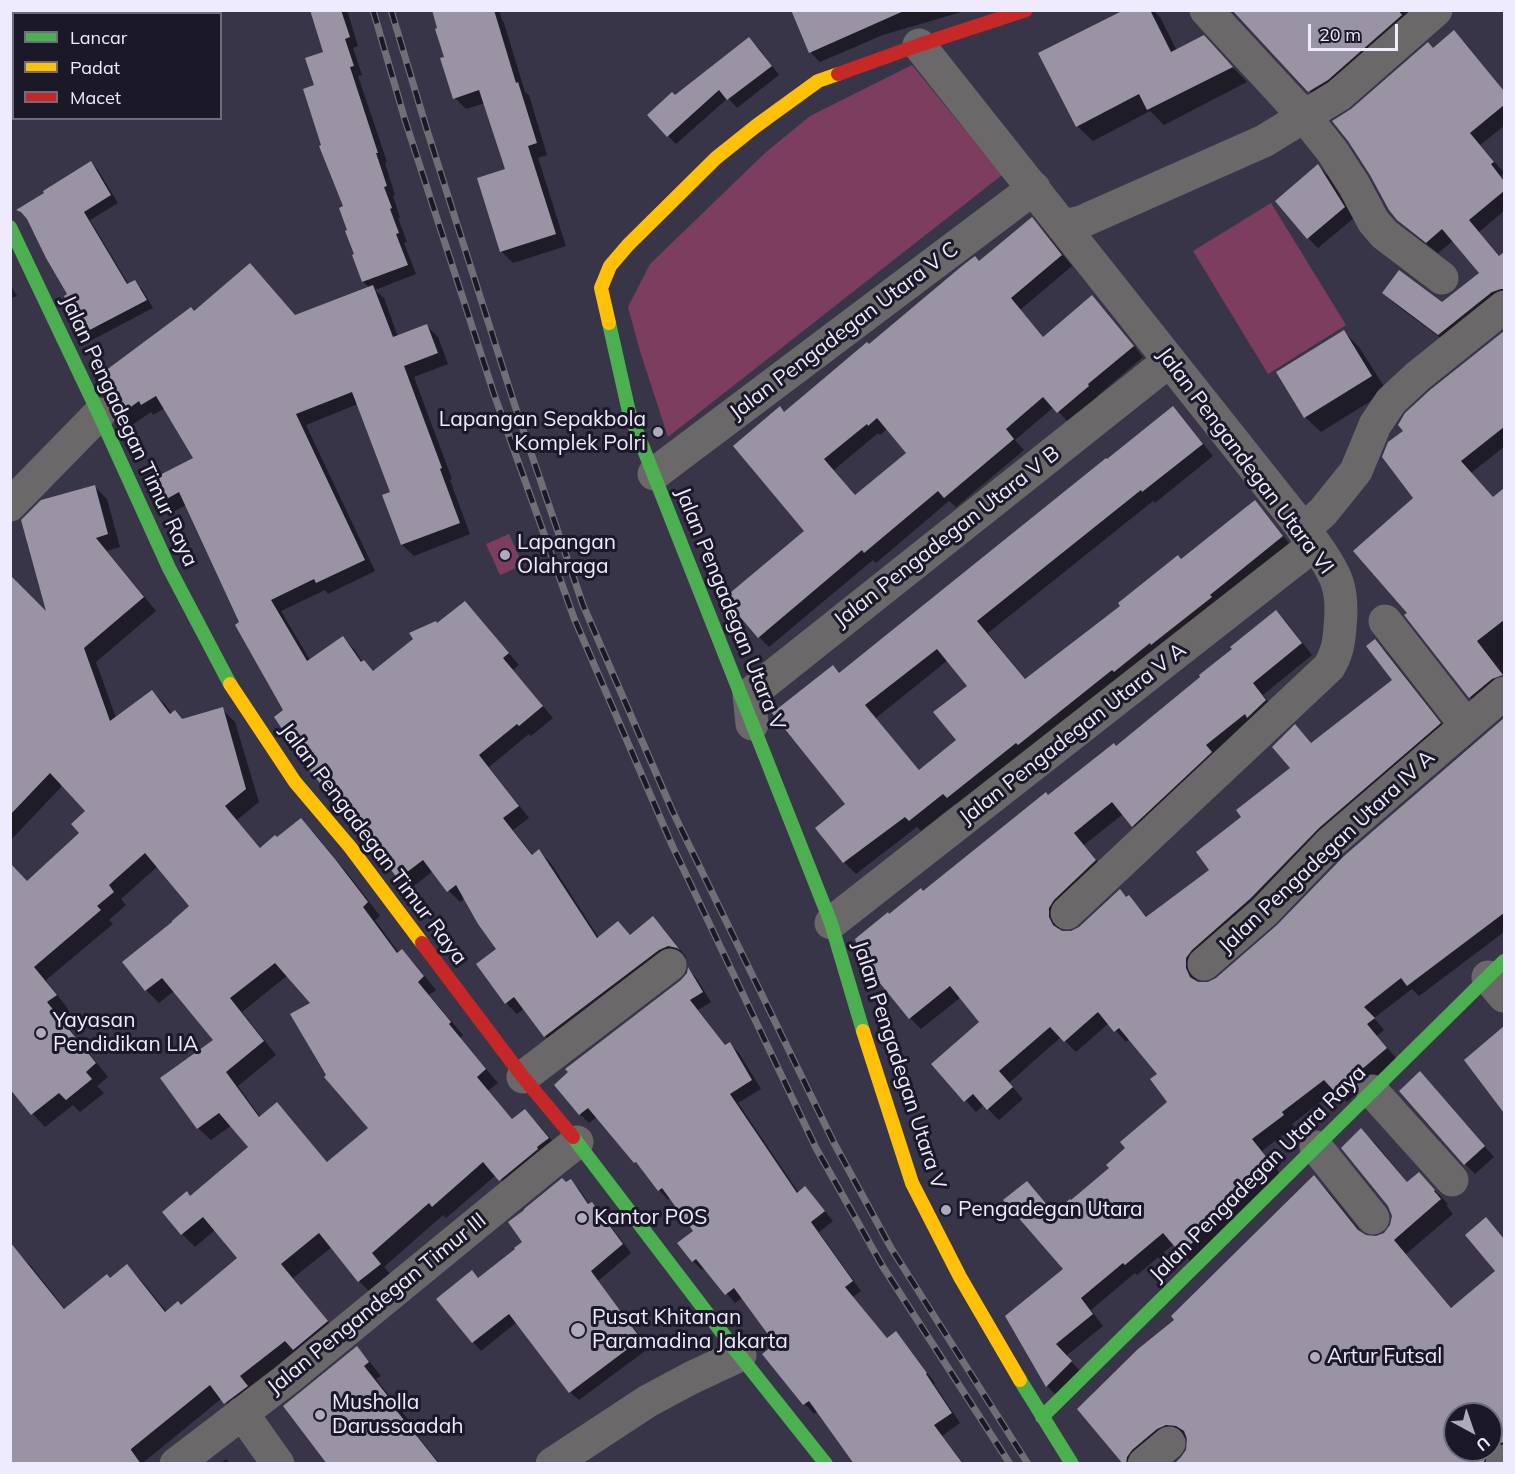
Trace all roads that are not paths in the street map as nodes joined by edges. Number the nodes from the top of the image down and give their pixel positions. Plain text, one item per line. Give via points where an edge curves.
1 (1026, 10) edge
2 (1206, 10) edge
3 (1436, 10) edge
4 (920, 45) junction
5 (1304, 116) junction
6 (1034, 188) junction
7 (1063, 226) junction
8 (10, 227) edge
9 (1442, 278) dead end
10 (1504, 307) edge
11 (1169, 361) junction
12 (99, 414) junction
13 (654, 474) junction
14 (10, 505) edge
15 (1309, 537) junction
16 (1384, 621) dead end
17 (1504, 693) edge
18 (753, 724) junction
19 (1466, 725) junction
20 (1067, 913) dead end
21 (831, 923) junction
22 (1204, 964) dead end
23 (670, 965) dead end
24 (1499, 978) edge
25 (523, 1077) junction
26 (1372, 1091) junction
27 (577, 1142) junction
28 (1316, 1147) junction
29 (1452, 1180) dead end
30 (1373, 1218) dead end
31 (740, 1355) junction
32 (242, 1413) junction
33 (1042, 1417) junction
34 (1169, 1443) dead end
35 (176, 1464) edge
36 (278, 1464) edge
37 (552, 1464) edge
38 (826, 1464) edge
39 (1072, 1464) edge
40 (1144, 1464) edge

1 - 4 street, Jalan Pengadegan Utara V
2 - 5 street
3 - 5 street via 1339,95
4 - 6 street, Jalan Pengandegan Utara VI
4 - 13 street, Jalan Pengadegan Utara V via 818,81 716,158 610,266 601,288 629,412
5 - 7 street via 1264,141 1081,222
5 - 9 street via 1332,151 1383,234
6 - 7 street, Jalan Pengandegan Utara VI
6 - 13 street, Jalan Pengadegan Utara V C
7 - 11 street, Jalan Pengandegan Utara VI
8 - 12 street, Jalan Pengadegan Timur Raya
10 - 15 street, Jalan Pengadegan Utara V A via 1391,401 1356,471 1323,512
11 - 15 street, Jalan Pengandegan Utara VI
11 - 18 street, Jalan Pengadegan Utara V B via 749,695
12 - 14 street
12 - 25 street, Jalan Pengadegan Timur Raya via 169,568 229,683 295,782 350,847
13 - 18 street, Jalan Pengadegan Utara V
15 - 20 street, Jalan Pengandegan Utara VI via 1331,567 1341,593 1338,644 1329,667
15 - 21 street, Jalan Pengadegan Utara V A
16 - 19 street
17 - 19 street, Jalan Pengadegan Utara IV A
18 - 21 street, Jalan Pengadegan Utara V
19 - 22 street, Jalan Pengadegan Utara IV A via 1331,842 1264,912
21 - 33 street, Jalan Pengadegan Utara V via 912,1183 960,1277
23 - 25 street
24 - 26 street, Jalan Pengadegan Utara Raya
25 - 27 street, Jalan Pengadegan Timur Raya
26 - 28 street, Jalan Pengadegan Utara Raya
26 - 29 street
27 - 31 street, Jalan Pengadegan Timur Raya
27 - 32 street, Jalan Pengandegan Timur III
28 - 30 street
28 - 33 street, Jalan Pengadegan Utara Raya
31 - 37 street via 648,1401
31 - 38 street, Jalan Pengadegan Timur Raya
32 - 35 street, Jalan Pengandegan Timur III
32 - 36 street
33 - 39 street, Jalan Pengadegan Utara V
34 - 40 street

